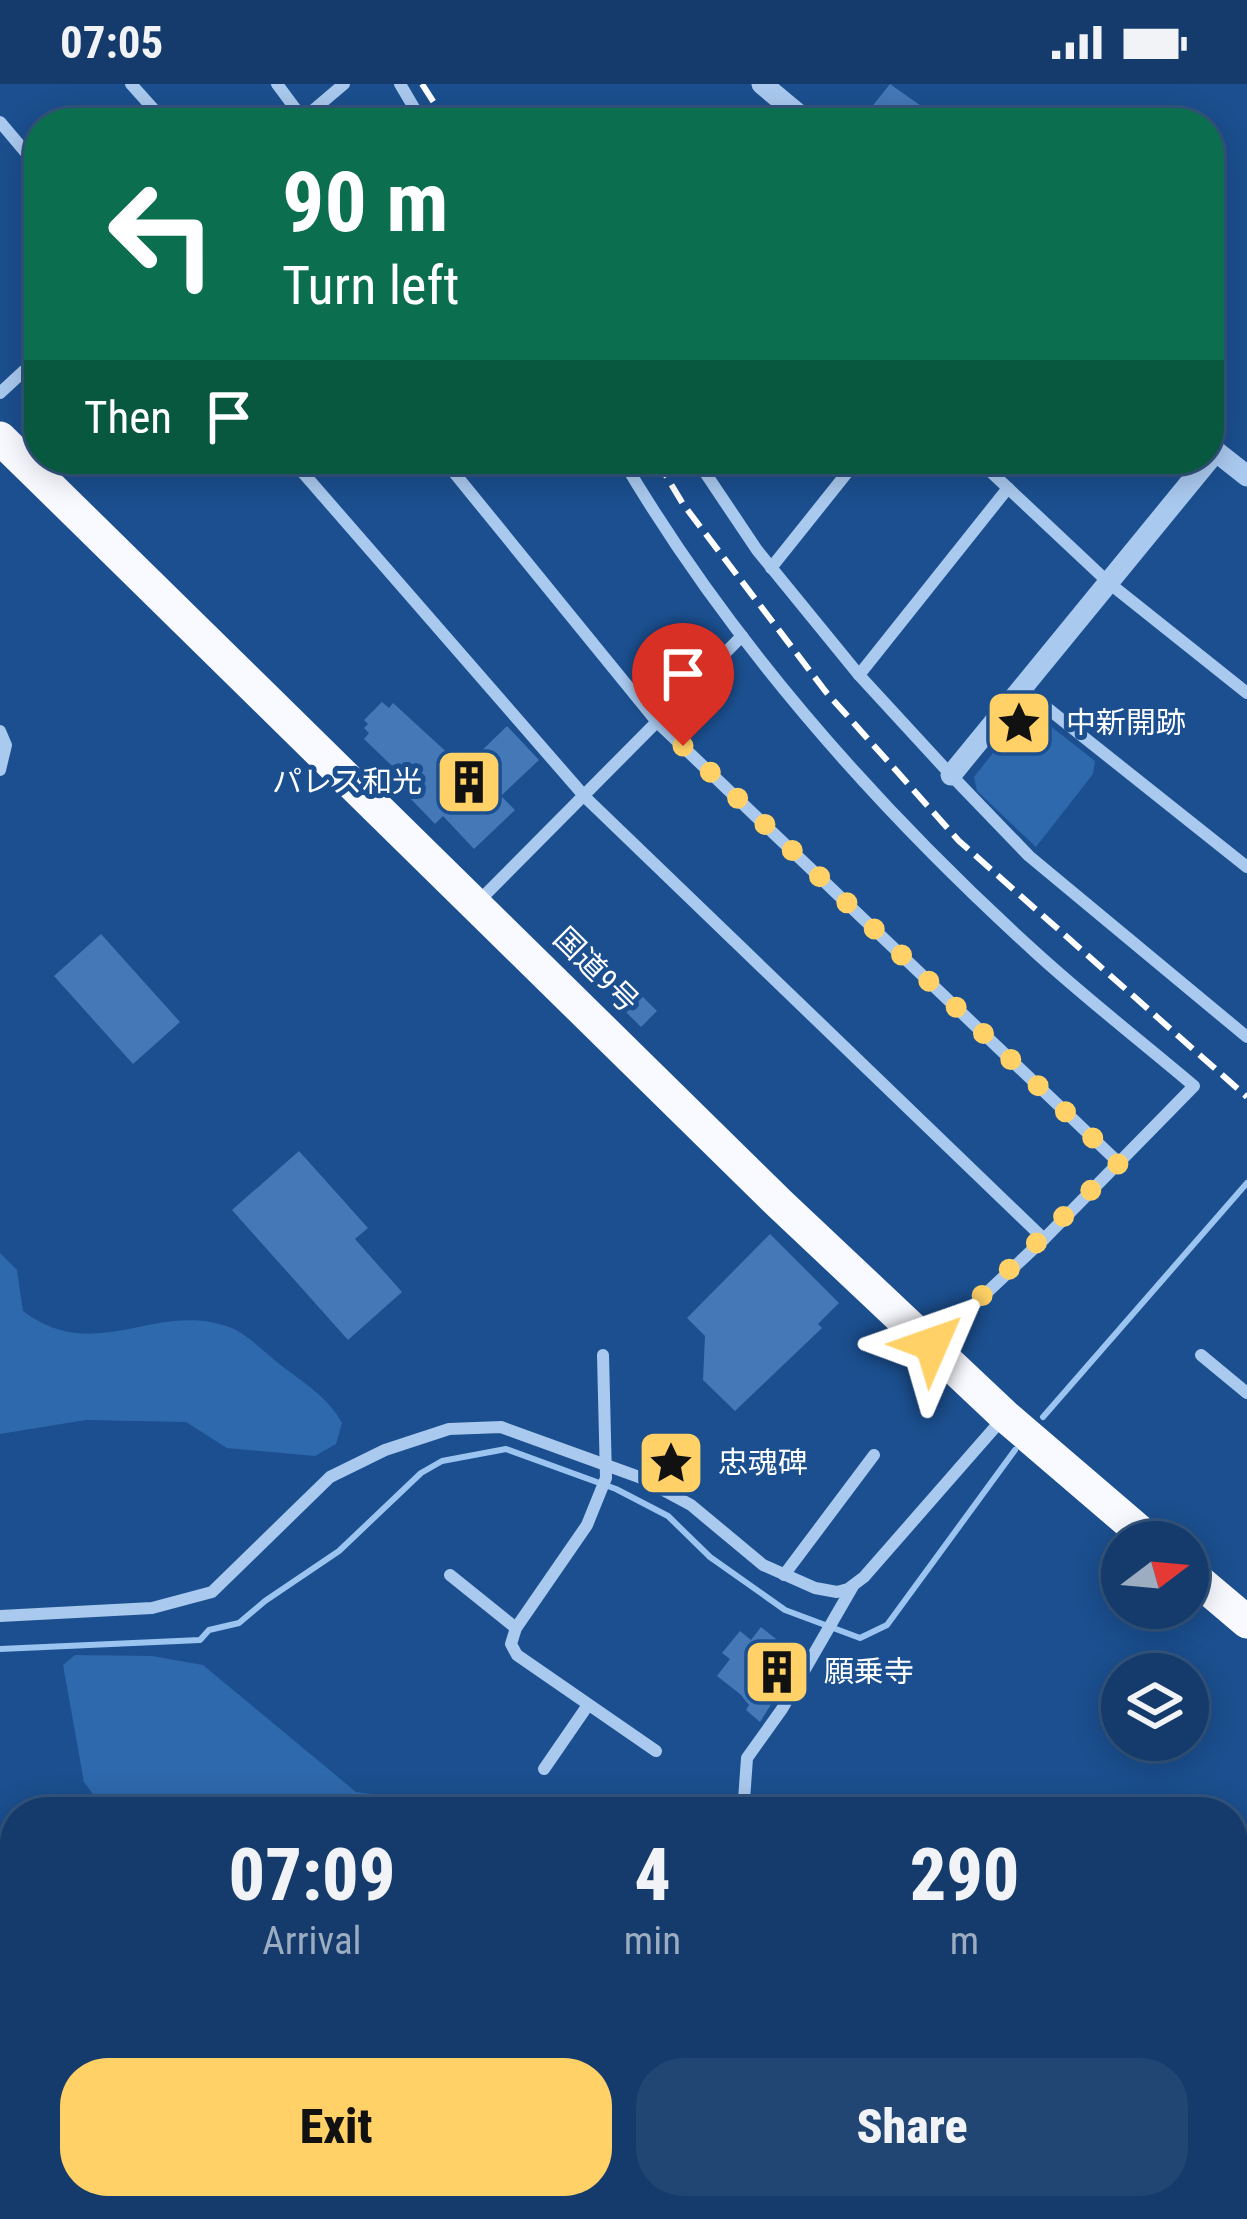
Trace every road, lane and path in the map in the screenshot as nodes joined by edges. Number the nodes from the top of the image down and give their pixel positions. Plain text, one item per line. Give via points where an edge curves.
1 (131, 84) edge
2 (344, 84) edge
3 (762, 84) edge
4 (153, 108) edge
5 (316, 108) edge
6 (791, 108) edge
7 (0, 122) edge
8 (24, 150) edge
9 (24, 371) edge
10 (0, 393) edge
11 (0, 438) edge
12 (24, 461) edge
13 (37, 474) edge
14 (304, 474) edge
15 (455, 474) edge
16 (631, 474) edge
17 (706, 474) edge
18 (846, 474) edge
19 (993, 474) edge
20 (1193, 474) edge
21 (1008, 488) junction
22 (771, 568) junction
23 (1108, 583) junction
24 (742, 636) junction
25 (859, 675) junction
26 (1022, 688) junction
27 (1247, 693) edge
28 (657, 722) junction
29 (0, 731) edge
30 (0, 770) edge
31 (951, 775) junction
32 (586, 798) junction
33 (1247, 867) edge
34 (477, 903) junction
35 (1247, 1037) edge
36 (1119, 1163) junction
37 (1044, 1239) junction
38 (932, 1344) junction
39 (603, 1355) dead end
40 (1202, 1355) dead end
41 (1247, 1393) edge
42 (1005, 1416) junction
43 (874, 1455) dead end
44 (605, 1477) junction
45 (1128, 1521) edge
46 (450, 1575) dead end
47 (784, 1575) junction
48 (854, 1586) junction
49 (1209, 1590) edge
50 (0, 1616) edge
51 (1247, 1622) edge
52 (516, 1628) junction
53 (588, 1705) junction
54 (656, 1751) dead end
55 (544, 1769) dead end
56 (745, 1797) edge

1 - 4 street
2 - 5 street
3 - 6 street
7 - 8 street
9 - 10 street
11 - 12 highway, 国道9号
13 - 34 highway, 国道9号
14 - 32 street
15 - 28 street
16 - 24 street
17 - 22 street
18 - 22 street
19 - 21 street
20 - 23 street
21 - 23 street
21 - 25 street
22 - 25 street
23 - 26 street
23 - 27 street
24 - 28 street
24 - 36 street via 883,802 1033,950 1194,1086
25 - 31 street
26 - 31 street
26 - 33 street
28 - 32 street
28 - 36 street
29 - 30 street
31 - 35 street via 1029,856
32 - 34 street
32 - 37 street
34 - 38 highway, 国道9号
36 - 37 street
37 - 38 street
38 - 42 highway, 国道9号
39 - 44 street
40 - 41 street
42 - 45 highway, 国道9号
42 - 48 street
43 - 47 street
44 - 47 street via 639,1477 691,1505
44 - 50 street via 501,1426 449,1429 330,1477 212,1592 152,1608
44 - 52 street via 587,1525
46 - 52 street
47 - 48 street via 831,1592
48 - 56 street via 747,1758
49 - 51 highway
52 - 53 street via 517,1655
53 - 54 street
53 - 55 street

